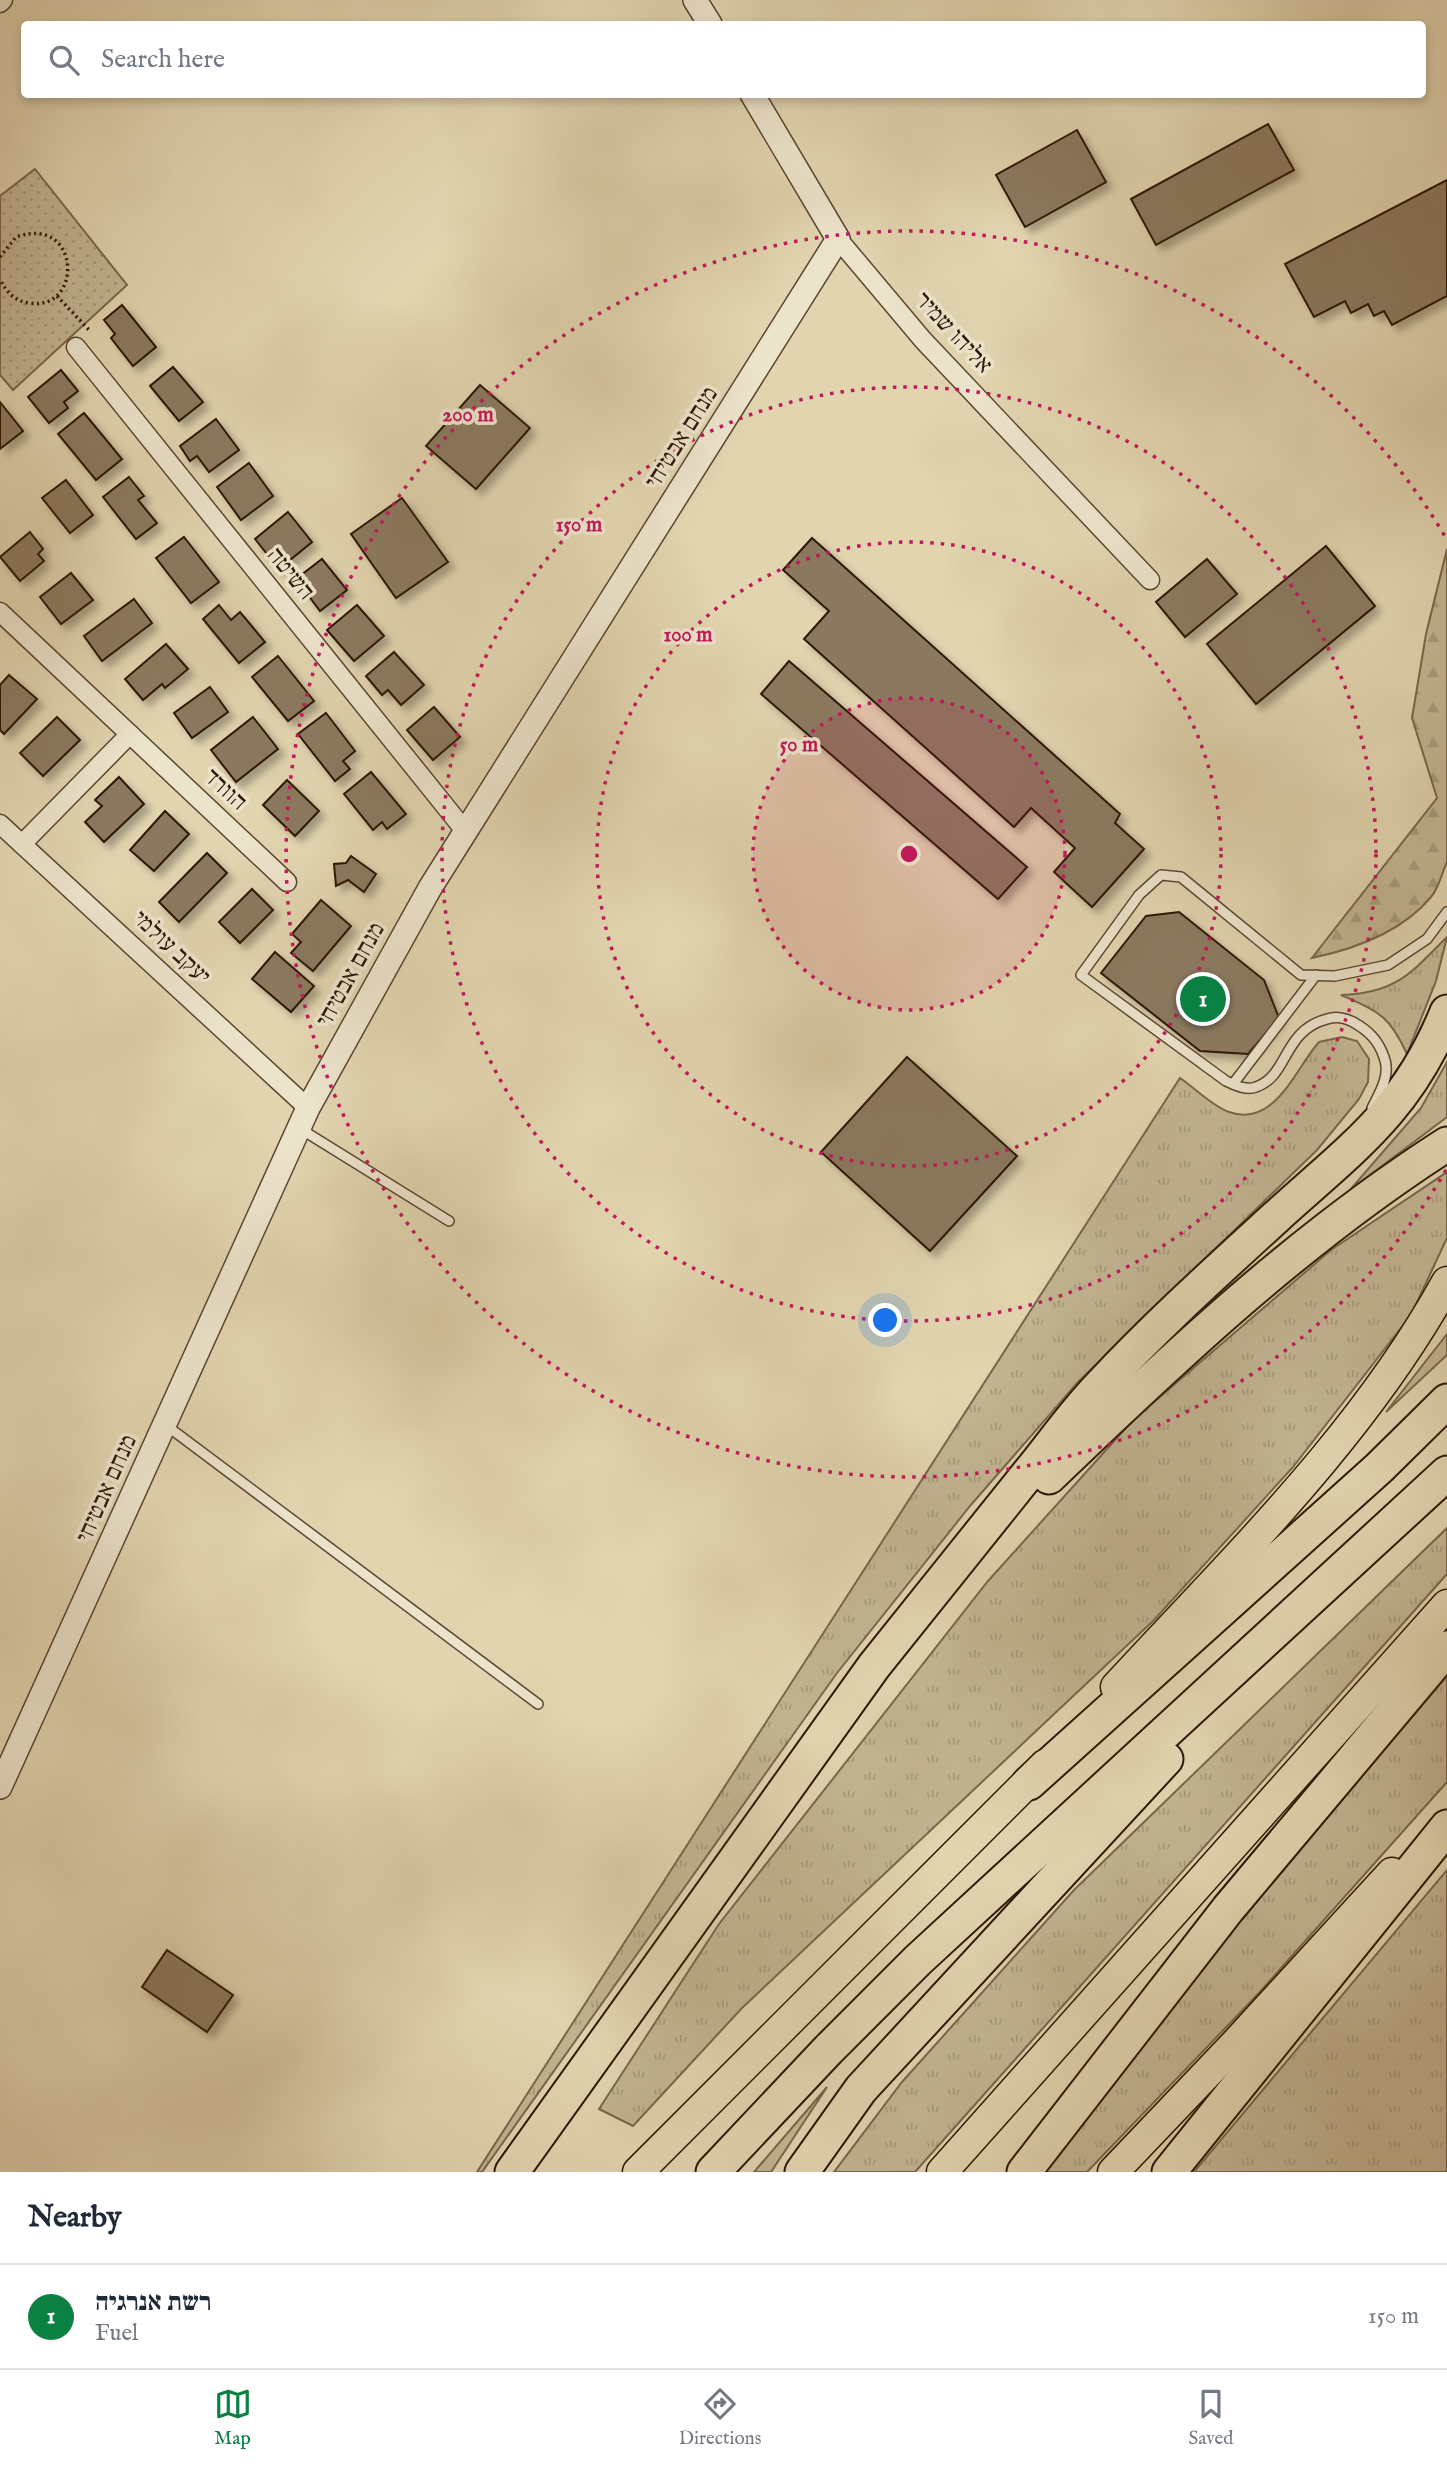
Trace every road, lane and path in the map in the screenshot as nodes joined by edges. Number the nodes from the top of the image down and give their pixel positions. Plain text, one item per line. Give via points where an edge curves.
1 (695, 0) edge
2 (708, 21) edge
3 (754, 98) edge
4 (838, 239) junction
5 (0, 257) edge
6 (0, 280) edge
7 (56, 295) junction
8 (75, 347) joint
9 (1150, 580) dead end
10 (0, 612) edge
11 (130, 734) junction
12 (0, 824) edge
13 (466, 832) junction
14 (22, 844) junction
15 (286, 882) dead end
16 (1447, 912) edge
17 (1316, 975) junction
18 (1447, 1012) edge
19 (1233, 1084) junction
20 (304, 1118) junction
21 (1364, 1119) dead end
22 (1356, 1128) dead end
23 (1437, 1151) edge
24 (1287, 1208) junction
25 (449, 1221) dead end
26 (1447, 1282) edge
27 (1447, 1401) edge
28 (165, 1424) junction
29 (1447, 1473) edge
30 (1342, 1570) junction
31 (924, 1603) junction
32 (1447, 1605) edge
33 (1447, 1647) edge
34 (538, 1704) dead end
35 (1028, 1783) junction
36 (0, 1787) edge
37 (1447, 1813) edge
38 (1447, 1827) edge
39 (704, 1907) junction
40 (512, 2172) edge
41 (530, 2172) edge
42 (638, 2172) edge
43 (713, 2172) edge
44 (802, 2172) edge
45 (942, 2172) edge
46 (1024, 2172) edge
47 (1112, 2172) edge
48 (1169, 2172) edge

1 - 2 street
3 - 4 street, אליהו שמיר
4 - 9 street, אליהו שמיר via 923,340
4 - 13 street, מנחם אבטיחי
5 - 7 path via 16,237 28,233 51,238 61,245 69,266 68,277
6 - 7 path via 14,298 26,302 36,304
7 - 8 path via 91,333
8 - 13 street, השיטה
10 - 11 street, הוורד
11 - 14 street
11 - 15 street, הוורד
12 - 14 street, יעקב עולמי
13 - 20 street, מנחם אבטיחי via 383,970
14 - 20 street, יעקב עולמי
16 - 17 lane via 1427,939 1388,965 1364,972
17 - 19 lane
17 - 19 lane via 1301,975 1181,877 1161,876 1139,895 1082,975
18 - 24 highway via 1405,1093 1354,1150
19 - 21 lane via 1255,1088 1269,1080 1300,1031 1333,1017 1348,1019 1377,1040 1386,1061 1385,1081
20 - 25 lane
20 - 28 street, מנחם אבטיחי
22 - 24 lane
23 - 31 highway via 1313,1239 1171,1359
24 - 31 highway via 1098,1388
26 - 35 highway via 1406,1351 1304,1483
27 - 35 highway via 1379,1468
28 - 34 lane
28 - 36 street, מנחם אבטיחי
29 - 30 highway
30 - 43 highway via 918,1960
30 - 44 highway via 861,2089
31 - 39 highway via 874,1666
32 - 45 highway
33 - 46 highway via 1228,1909
35 - 42 highway
37 - 47 highway
38 - 48 highway
39 - 40 highway
39 - 41 highway

